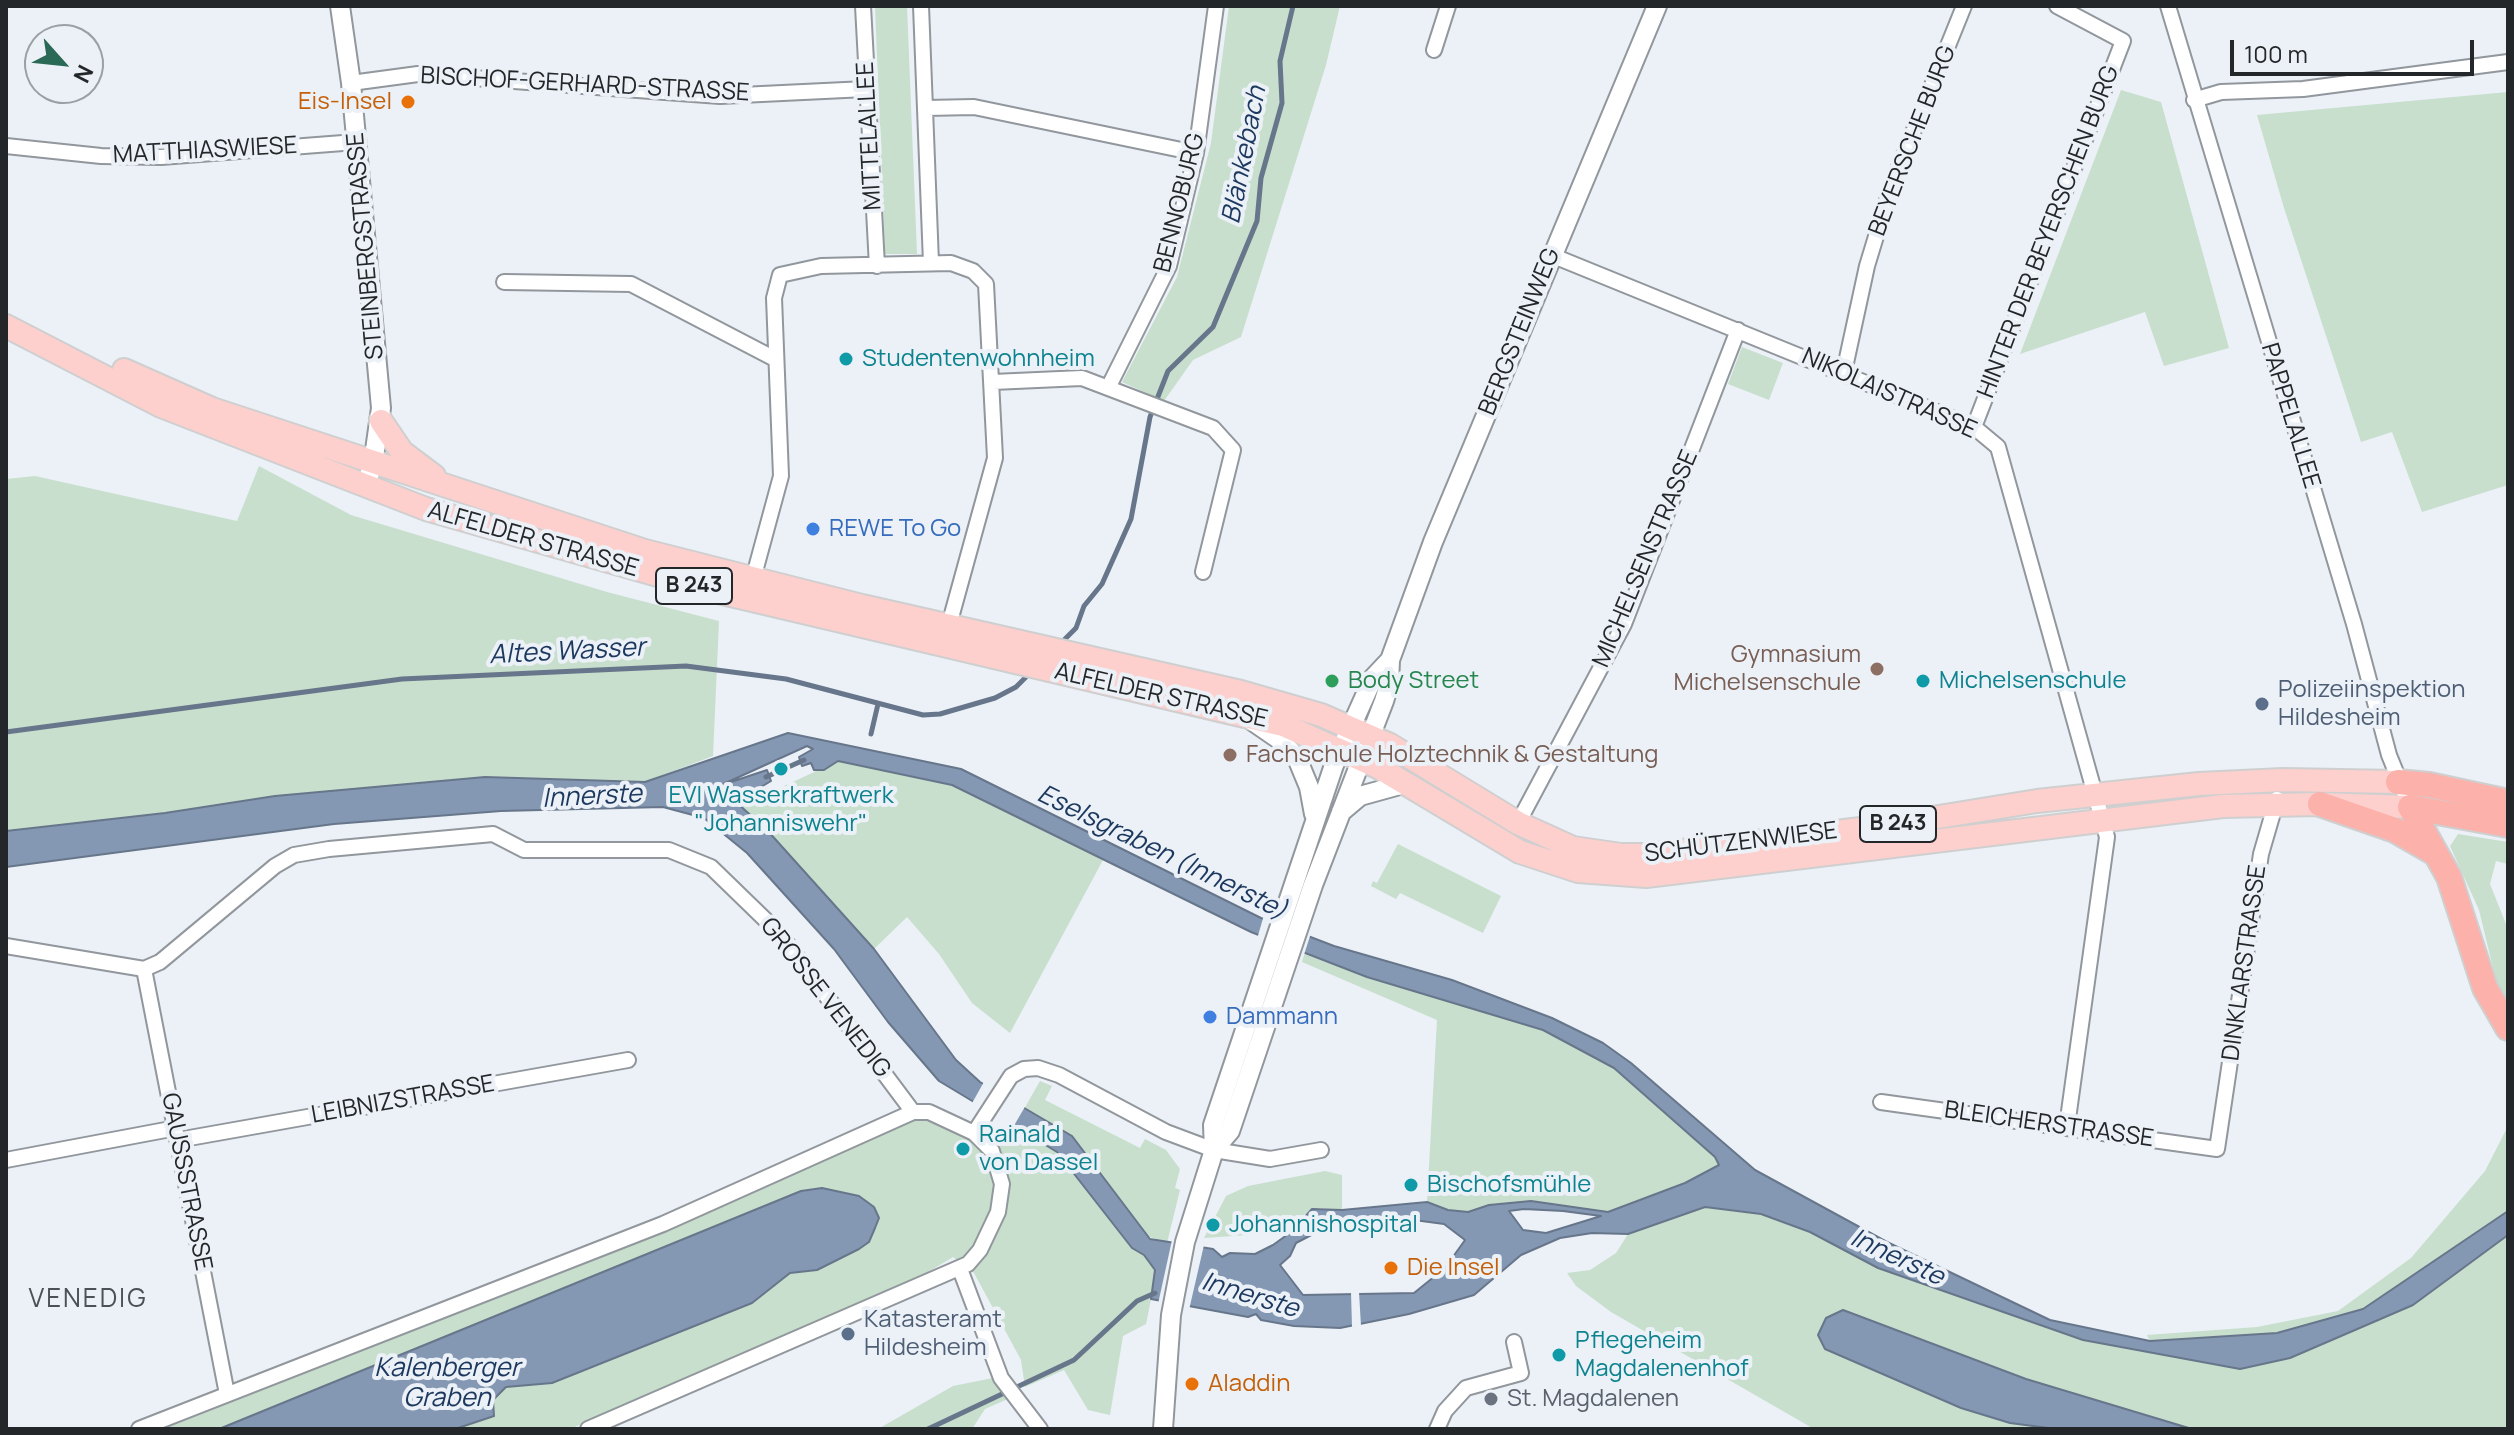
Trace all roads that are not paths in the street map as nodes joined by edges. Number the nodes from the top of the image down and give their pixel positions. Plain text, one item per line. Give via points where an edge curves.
1 (340, 6) edge
2 (863, 6) edge
3 (921, 6) edge
4 (1216, 6) edge
5 (1448, 6) edge
6 (1657, 6) edge
7 (1964, 6) edge
8 (2057, 6) edge
9 (2168, 6) edge
10 (1434, 50) dead end
11 (2508, 62) edge
12 (351, 83) junction
13 (866, 89) junction
14 (2194, 100) junction
15 (926, 108) junction
16 (356, 142) junction
17 (6, 146) edge
18 (1196, 153) junction
19 (1551, 255) junction
20 (931, 263) junction
21 (877, 266) junction
22 (504, 282) dead end
23 (6, 309) edge
24 (6, 326) edge
25 (1738, 330) junction
26 (775, 359) junction
27 (1844, 372) junction
28 (993, 382) junction
29 (1108, 388) junction
30 (381, 421) junction
31 (1974, 427) junction
32 (369, 474) junction
33 (463, 493) junction
34 (1203, 572) dead end
35 (753, 579) junction
36 (949, 625) junction
37 (1047, 658) junction
38 (1243, 714) junction
39 (1361, 731) junction
40 (1351, 754) junction
41 (2283, 780) junction
42 (2398, 782) junction
43 (1407, 783) junction
44 (2097, 794) junction
45 (2508, 802) edge
46 (2320, 804) junction
47 (2276, 805) junction
48 (2410, 807) junction
49 (1339, 814) junction
50 (1315, 817) junction
51 (2104, 820) junction
52 (1518, 823) junction
53 (2508, 825) edge
54 (2435, 853) junction
55 (6, 946) edge
56 (1279, 955) junction
57 (144, 969) junction
58 (2508, 1028) edge
59 (628, 1060) dead end
60 (1881, 1102) dead end
61 (913, 1112) junction
62 (2067, 1126) junction
63 (978, 1128) junction
64 (177, 1134) junction
65 (2217, 1149) joint
66 (1214, 1150) junction
67 (1321, 1150) dead end
68 (6, 1160) edge
69 (960, 1269) junction
70 (1514, 1342) dead end
71 (227, 1394) junction
72 (139, 1429) edge
73 (588, 1429) edge
74 (1040, 1429) edge
75 (1163, 1429) edge
76 (1437, 1429) edge

1 - 12 street, STEINBERGSTRASSE
2 - 13 street, MITTELALLEE
3 - 15 street
4 - 18 street, BENNOBURG
5 - 10 street
6 - 19 street, BERGSTEINWEG
7 - 27 street, BEYERSCHE BURG via 1891,187
8 - 31 street, HINTER DER BEYERSCHEN BURG via 2123,41
9 - 14 street, PAPPELALLEE
11 - 14 street via 2303,89 2221,92
12 - 13 street, BISCHOF-GERHARD-STRASSE via 418,74 720,96
12 - 16 street, STEINBERGSTRASSE
13 - 21 street, MITTELALLEE
14 - 42 street, PAPPELALLEE
15 - 18 street via 974,107
15 - 20 street
16 - 17 street, MATTHIASWIESE via 161,157
16 - 30 street, STEINBERGSTRASSE
18 - 29 street, BENNOBURG via 1169,266
19 - 25 street, NIKOLAISTRASSE
19 - 39 street, BERGSTEINWEG via 1390,660 1373,678
20 - 21 street
20 - 28 street via 973,271 986,284
21 - 26 street via 821,266 780,275 774,298
22 - 26 street via 631,284
23 - 32 main road, ALFELDER STRASSE / B 243 via 168,392
24 - 32 main road, ALFELDER STRASSE / B 243 via 161,406
25 - 27 street, NIKOLAISTRASSE
25 - 52 street, MICHELSENSTRASSE via 1624,624
26 - 35 street via 781,476
27 - 31 street, NIKOLAISTRASSE
28 - 29 street via 1082,378
28 - 36 street via 995,458
29 - 34 street via 1213,428 1233,450
30 - 32 street, STEINBERGSTRASSE
30 - 33 main road, B 243 via 410,460
31 - 44 street, NIKOLAISTRASSE via 1998,447
32 - 33 main road, ALFELDER STRASSE / B 243
32 - 37 main road, ALFELDER STRASSE / B 243 via 426,509 600,561 714,591
33 - 35 main road, ALFELDER STRASSE / B 243
35 - 36 main road, ALFELDER STRASSE / B 243
36 - 37 main road, ALFELDER STRASSE / B 243
37 - 38 main road, ALFELDER STRASSE / B 243
37 - 39 main road, ALFELDER STRASSE / B 243 via 1241,692
38 - 40 main road, ALFELDER STRASSE / B 243
38 - 50 street via 1297,758
39 - 40 street, BERGSTEINWEG
39 - 52 main road, SCHÜTZENWIESE / B 243
40 - 43 main road, SCHÜTZENWIESE / B 243
40 - 49 street
40 - 50 street
41 - 42 main road, SCHÜTZENWIESE / B 243
41 - 44 main road, SCHÜTZENWIESE / B 243
41 - 47 street, DINKLARSTRASSE
42 - 45 highway, B 243
42 - 48 street, PAPPELALLEE
43 - 49 street via 1360,796
43 - 51 main road, SCHÜTZENWIESE / B 243 via 1520,852 1578,871 1621,876
44 - 51 street, NIKOLAISTRASSE
44 - 52 main road, SCHÜTZENWIESE / B 243 via 1634,856 1573,848
46 - 47 main road, SCHÜTZENWIESE / B 243
46 - 48 main road, SCHÜTZENWIESE / B 243
46 - 54 highway via 2395,830
47 - 51 main road, SCHÜTZENWIESE / B 243
47 - 65 street, DINKLARSTRASSE via 2261,854
48 - 53 highway, B 243
48 - 54 highway
49 - 56 street via 1305,910
50 - 56 street via 1286,904
51 - 62 street, NIKOLAISTRASSE via 2108,850
54 - 58 highway via 2457,896 2489,998
55 - 57 street
56 - 66 street via 1213,1125
57 - 61 street, GROSSE VENEDIG via 160,962 275,866 303,853 493,834 524,850 669,850 711,867 780,934
57 - 64 street, GAUSSSTRASSE
59 - 64 street, LEIBNIZSTRASSE
60 - 62 street, BLEICHERSTRASSE
61 - 63 street
61 - 71 street via 663,1224
62 - 65 street, BLEICHERSTRASSE
63 - 66 street via 1008,1080 1024,1069 1050,1071 1166,1132
63 - 69 street via 998,1161 1001,1197 980,1250
64 - 68 street, LEIBNIZSTRASSE
64 - 71 street, GAUSSSTRASSE
66 - 67 street via 1270,1159
66 - 75 street via 1185,1242 1173,1307
69 - 73 street
69 - 74 street via 1001,1378
70 - 76 street via 1521,1373 1466,1388
71 - 72 street

